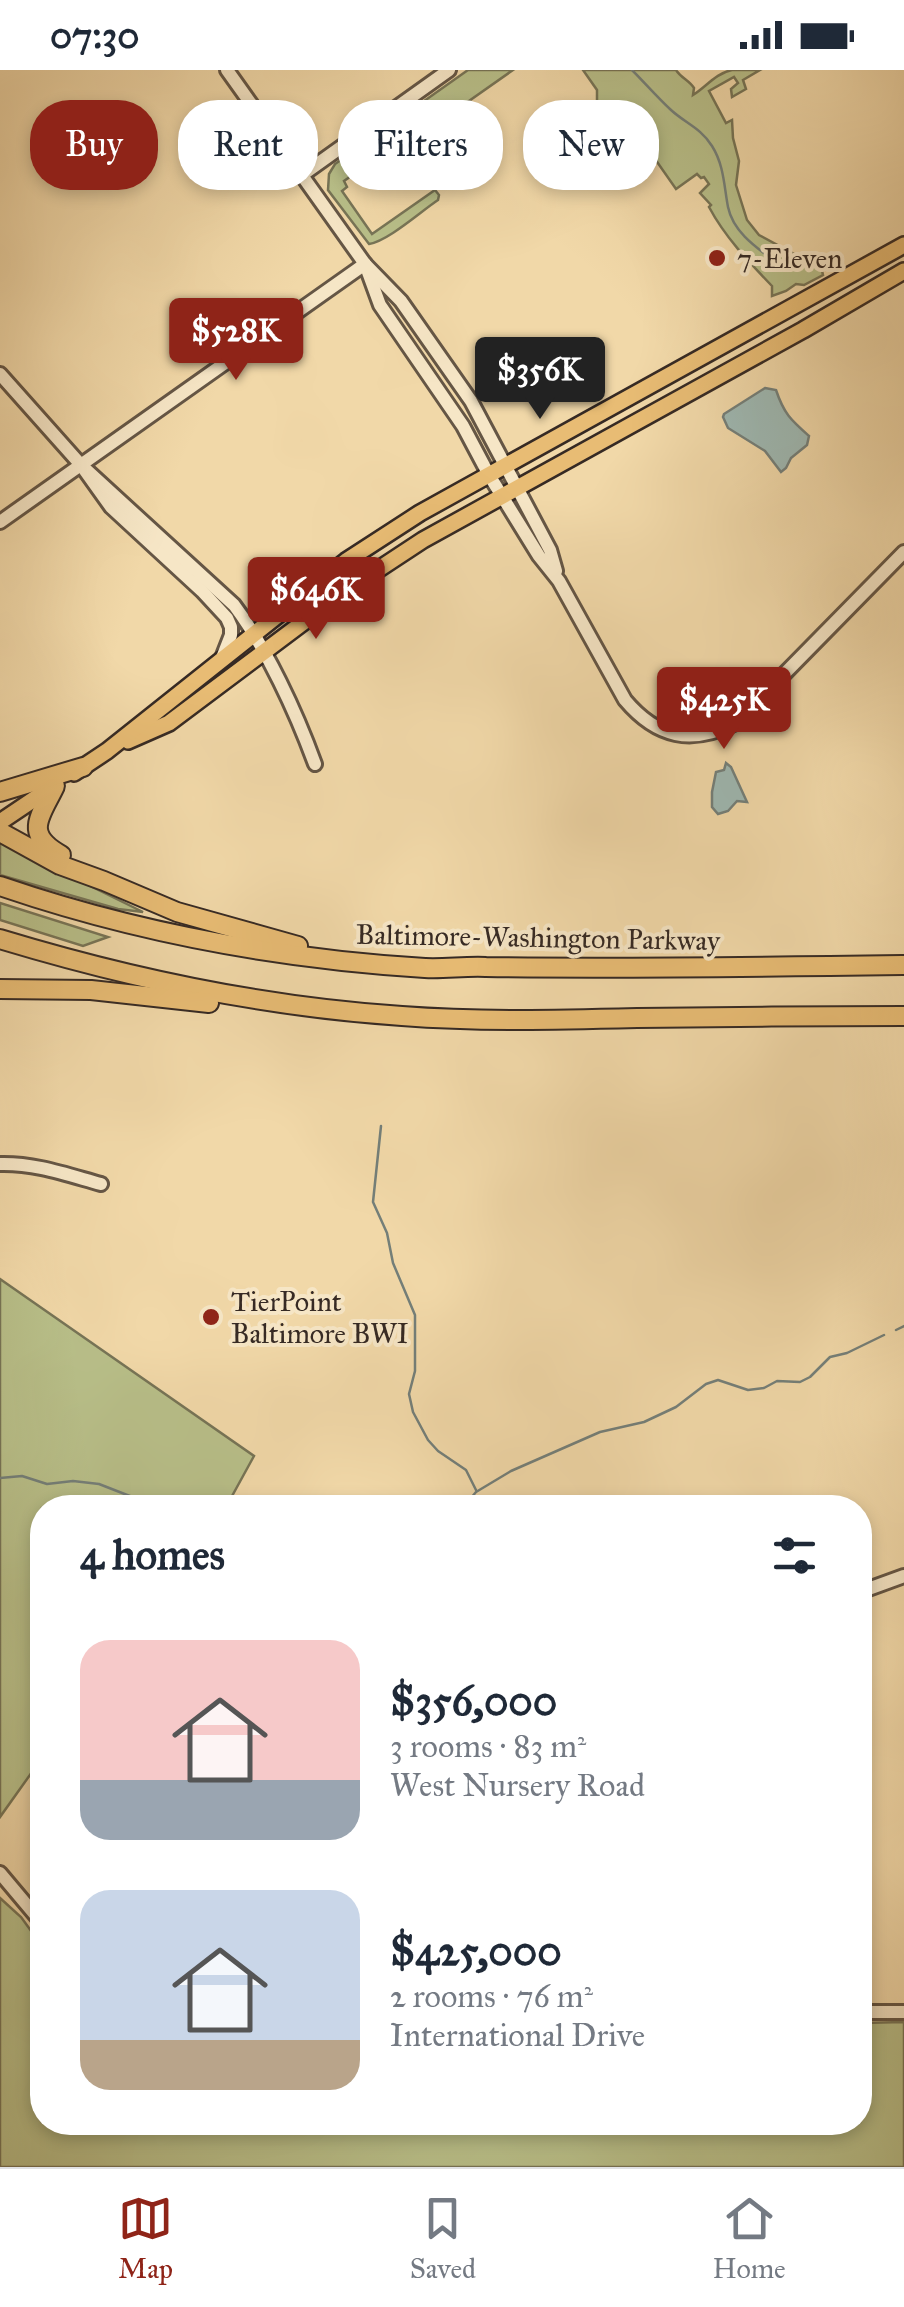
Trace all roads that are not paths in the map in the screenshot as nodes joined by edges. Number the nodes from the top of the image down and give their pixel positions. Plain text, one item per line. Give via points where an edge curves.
1 (227, 70) edge
2 (449, 70) edge
3 (249, 100) edge
4 (318, 163) edge
5 (313, 190) edge
6 (904, 245) edge
7 (365, 264) junction
8 (904, 271) edge
9 (0, 374) edge
10 (81, 465) junction
11 (506, 466) junction
12 (489, 475) junction
13 (518, 487) junction
14 (502, 496) junction
15 (0, 522) edge
16 (904, 552) edge
17 (559, 580) junction
18 (253, 634) junction
19 (263, 653) junction
20 (220, 662) junction
21 (169, 723) junction
22 (106, 751) junction
23 (315, 764) dead end
24 (82, 767) junction
25 (55, 786) junction
26 (0, 792) edge
27 (0, 822) edge
28 (0, 832) edge
29 (104, 881) junction
30 (0, 886) edge
31 (0, 939) edge
32 (904, 965) edge
33 (482, 966) junction
34 (0, 989) edge
35 (404, 1016) junction
36 (904, 1016) edge
37 (0, 1164) edge
38 (102, 1184) dead end
39 (904, 1576) edge
40 (872, 1588) edge
41 (0, 1873) edge
42 (30, 1909) edge
43 (872, 2012) edge
44 (904, 2012) edge

1 - 3 street
2 - 4 street
5 - 7 street
6 - 11 main road
7 - 10 street
7 - 11 street via 401,301 471,401
7 - 12 street via 380,305 464,426
8 - 13 main road
9 - 10 street
10 - 15 street
10 - 18 street via 211,581
10 - 20 street via 110,506 227,618 232,635
11 - 12 main road
11 - 13 street
12 - 14 street
12 - 18 main road via 383,536
13 - 14 main road
13 - 17 street
14 - 17 street
14 - 19 main road via 387,563
16 - 17 street via 750,711 704,735 667,733 638,716
18 - 19 street
18 - 20 main road
18 - 21 main road via 248,650 176,705
19 - 21 main road
19 - 23 street
20 - 22 main road
21 - 22 main road
22 - 24 main road
24 - 25 main road
24 - 26 highway
25 - 27 main road
25 - 29 highway via 37,832 52,851
28 - 29 highway
29 - 33 highway via 176,912 304,948
30 - 33 highway, Baltimore-Washington Parkway via 138,926 270,952 430,968
31 - 35 highway via 190,989
32 - 33 highway, Baltimore-Washington Parkway
34 - 35 highway via 91,990 333,1017
35 - 36 highway
37 - 38 street
39 - 40 street
41 - 42 street
43 - 44 street

